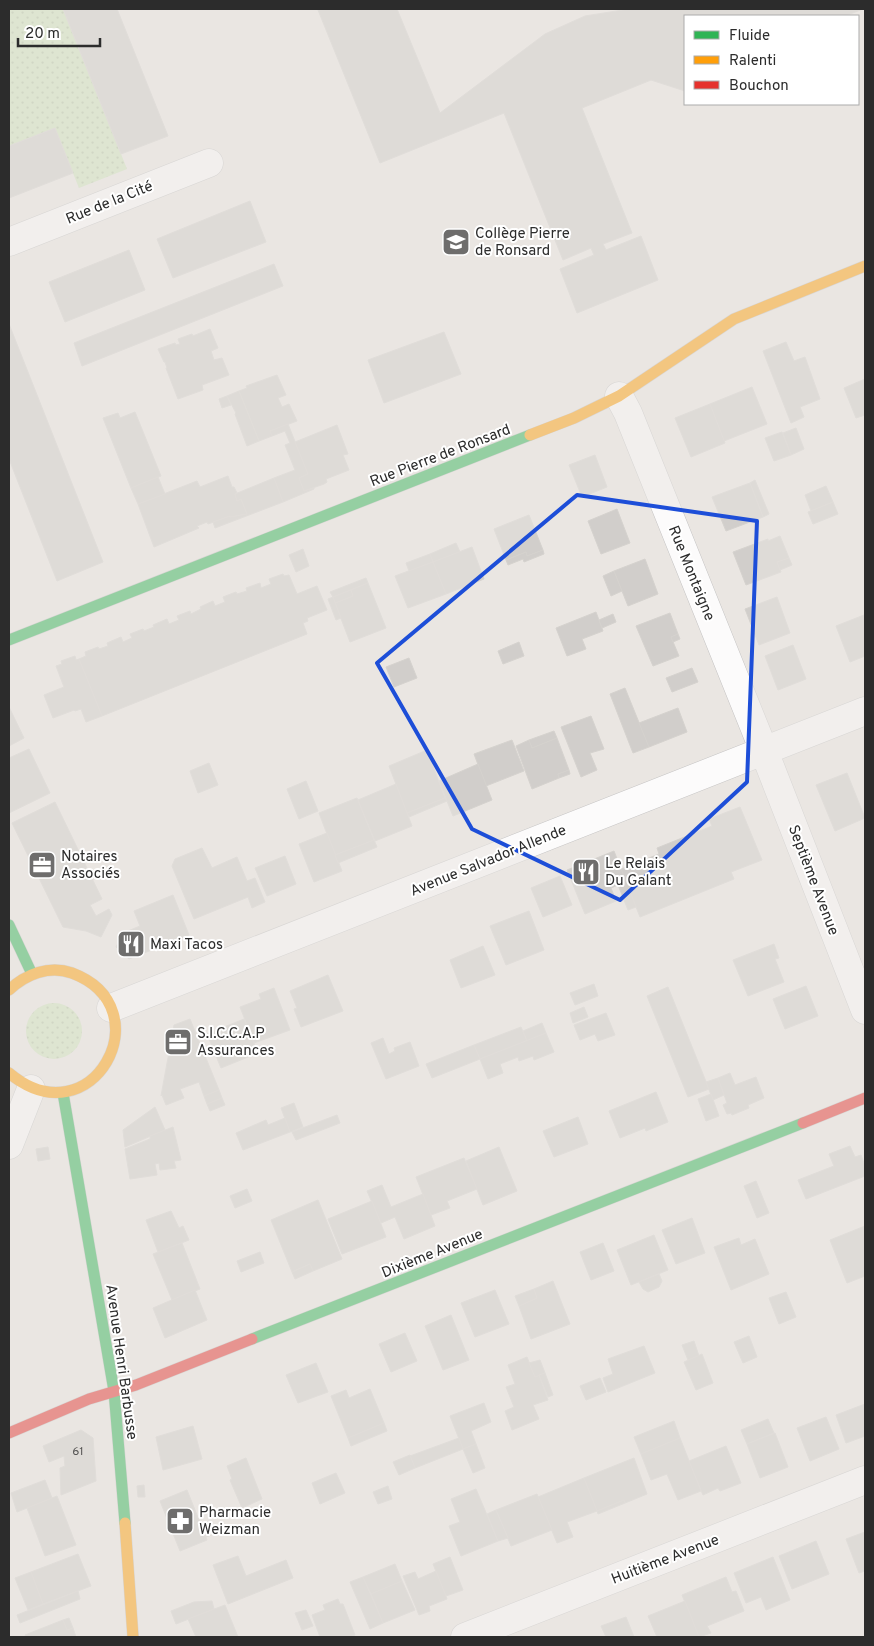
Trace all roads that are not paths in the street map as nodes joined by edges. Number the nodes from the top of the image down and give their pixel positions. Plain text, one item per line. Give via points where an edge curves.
1 (209, 163) dead end
2 (9, 242) edge
3 (865, 266) edge
4 (619, 396) junction
5 (9, 640) edge
6 (865, 711) edge
7 (764, 751) junction
8 (9, 925) edge
9 (32, 974) junction
10 (9, 990) edge
11 (111, 1008) junction
12 (865, 1010) edge
13 (9, 1073) edge
14 (31, 1089) junction
15 (63, 1093) junction
16 (865, 1098) edge
17 (9, 1145) edge
18 (114, 1391) junction
19 (9, 1433) edge
20 (865, 1480) edge
21 (133, 1637) edge
22 (465, 1637) edge

1 - 2 street, Rue de la Cité
3 - 4 street, Rue Pierre de Ronsard via 734,319
4 - 5 street, Rue Pierre de Ronsard via 574,418
4 - 7 street, Rue Montaigne
6 - 7 street, Avenue Salvador Allende
7 - 11 street, Avenue Salvador Allende
7 - 12 street, Septième Avenue
8 - 9 street
9 - 10 street
9 - 11 street via 47,970 78,975 103,994
11 - 15 street via 116,1026 108,1062 81,1087
13 - 14 street
14 - 15 street
14 - 17 street
15 - 18 street, Avenue Henri Barbusse
16 - 18 street, Dixième Avenue via 155,1378
18 - 19 street, Dixième Avenue
18 - 21 street, Avenue Henri Barbusse
20 - 22 street, Huitième Avenue

